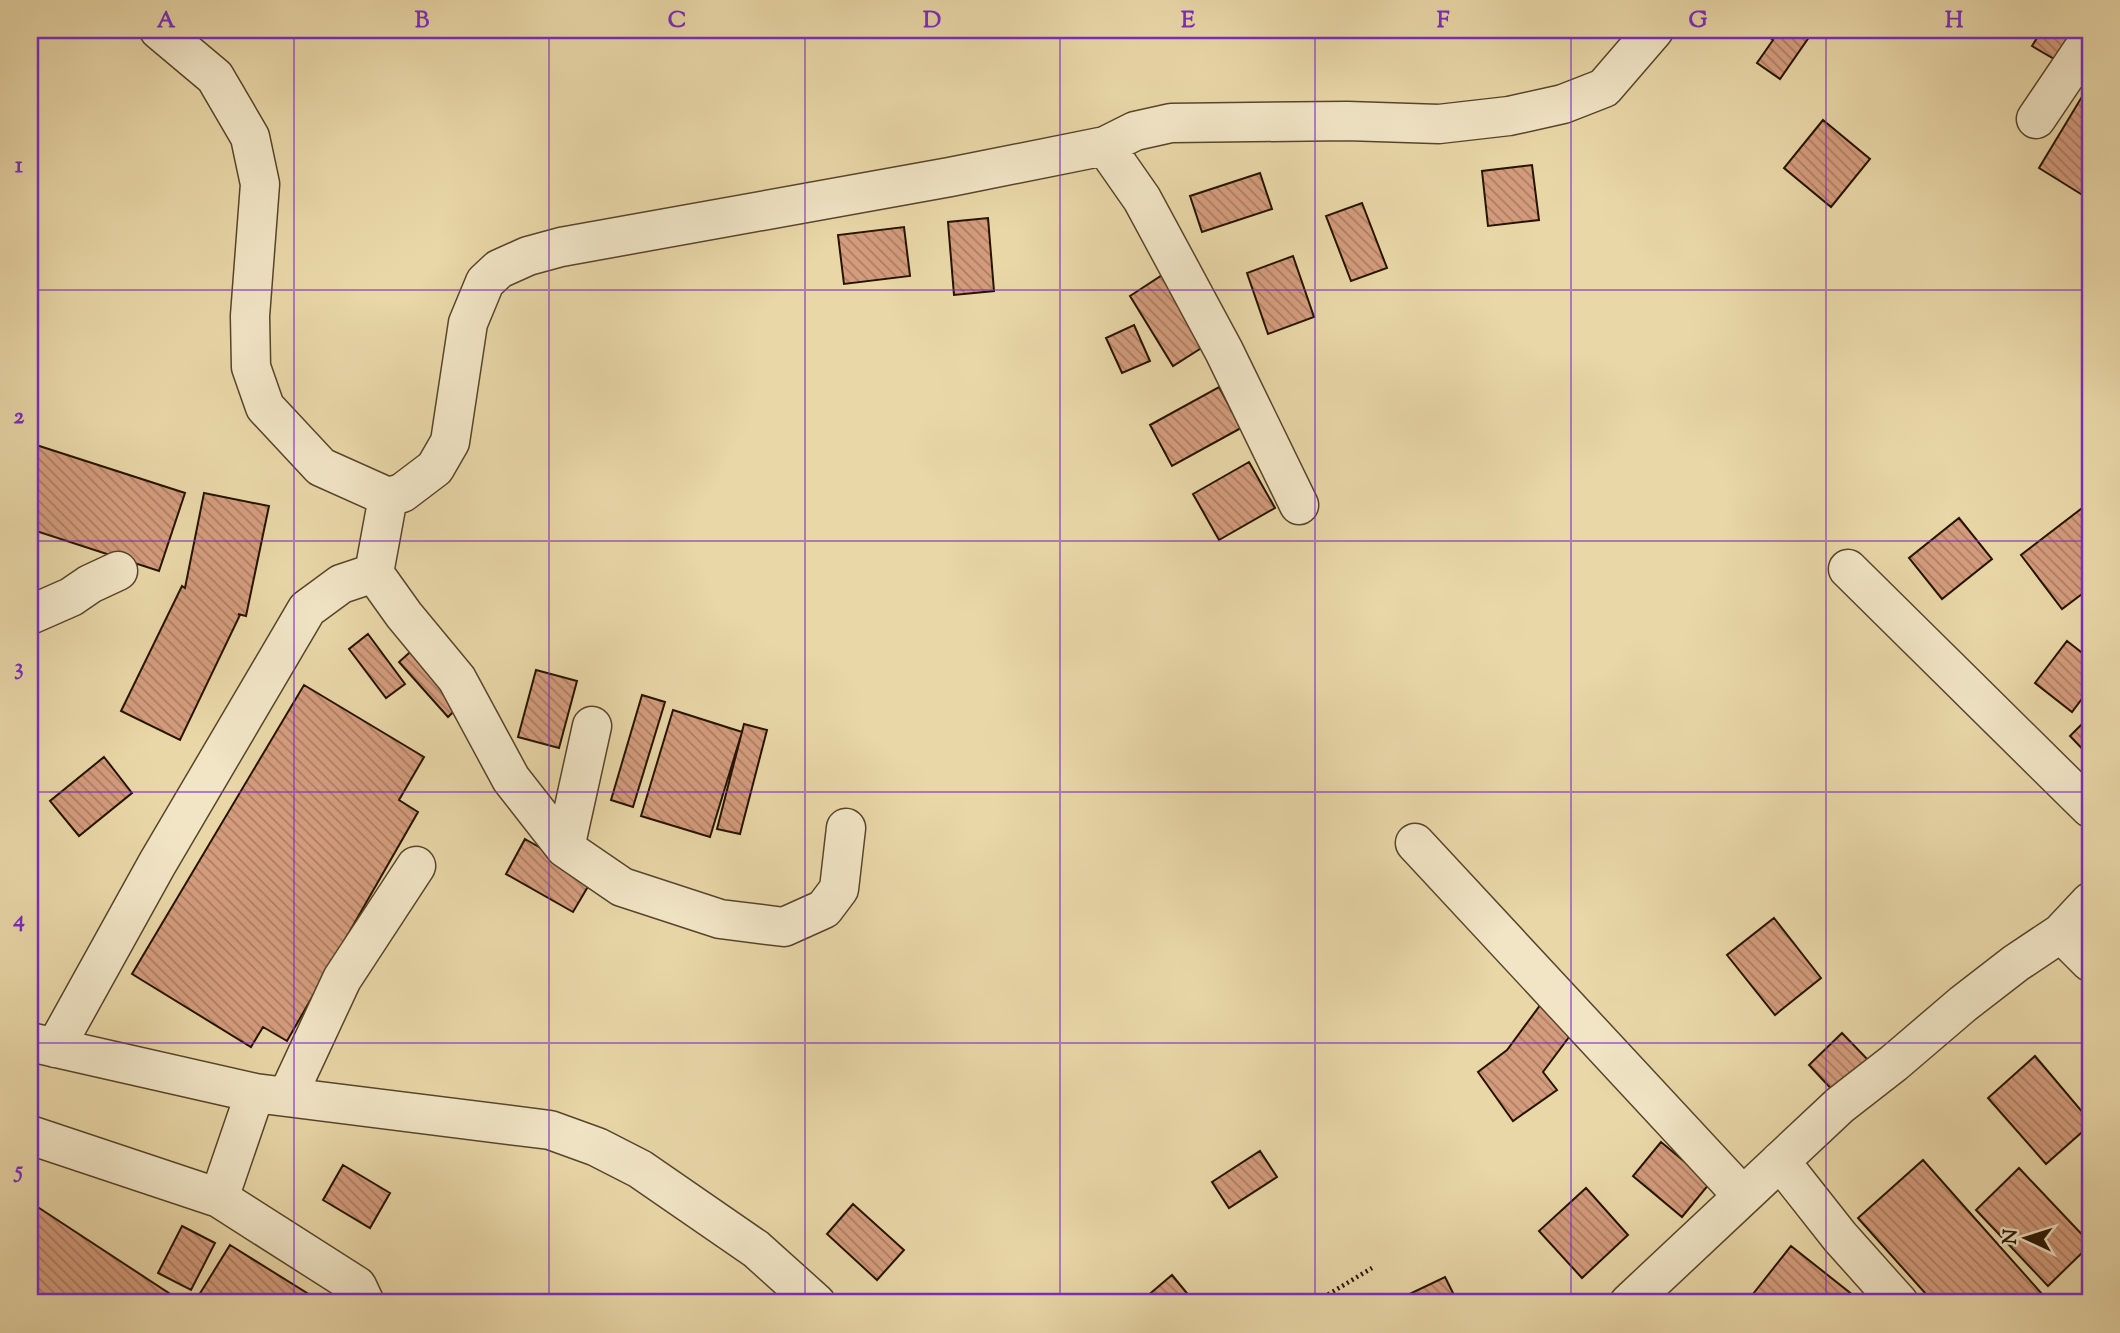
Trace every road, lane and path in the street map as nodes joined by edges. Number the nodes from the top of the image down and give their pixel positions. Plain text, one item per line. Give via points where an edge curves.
1 (159, 30) edge
2 (1654, 30) edge
3 (2090, 39) edge
4 (2036, 120) dead end
5 (1105, 146) junction
6 (388, 497) junction
7 (1299, 505) dead end
8 (1848, 569) dead end
9 (118, 571) dead end
10 (374, 573) junction
11 (30, 615) edge
12 (592, 726) dead end
13 (2090, 808) edge
14 (846, 828) dead end
15 (1415, 843) dead end
16 (565, 848) junction
17 (416, 866) dead end
18 (2090, 902) edge
19 (2062, 933) junction
20 (2090, 962) edge
21 (42, 1045) edge
22 (271, 1095) junction
23 (30, 1135) edge
24 (1780, 1161) junction
25 (1742, 1195) junction
26 (219, 1198) junction
27 (1372, 1268) dead end
28 (365, 1303) edge
29 (816, 1303) edge
30 (1314, 1303) edge
31 (1629, 1303) edge
32 (1899, 1303) edge

1 - 6 street via 215,77 250,137 260,184 250,316 251,367 265,407 321,467
2 - 5 street via 1604,88 1563,104 1508,116 1439,124 1171,123 1135,131
3 - 4 street
5 - 6 street via 561,247 499,269 485,282 468,323 450,442 435,468 402,493
5 - 7 street via 1142,199 1224,351
6 - 10 street
8 - 13 street
9 - 11 street
10 - 16 street via 457,679 511,779
10 - 21 street via 341,584 307,609 157,864
12 - 16 street
14 - 16 street via 839,889 824,909 784,927 720,919 622,887
15 - 25 street
17 - 22 street
18 - 19 street
19 - 20 street
19 - 24 street via 1963,1004
21 - 22 street
22 - 26 street
22 - 29 street via 550,1130 597,1147 640,1169 757,1249
23 - 26 street
24 - 25 street
24 - 32 street
25 - 31 street
26 - 28 street via 357,1286
27 - 30 path

